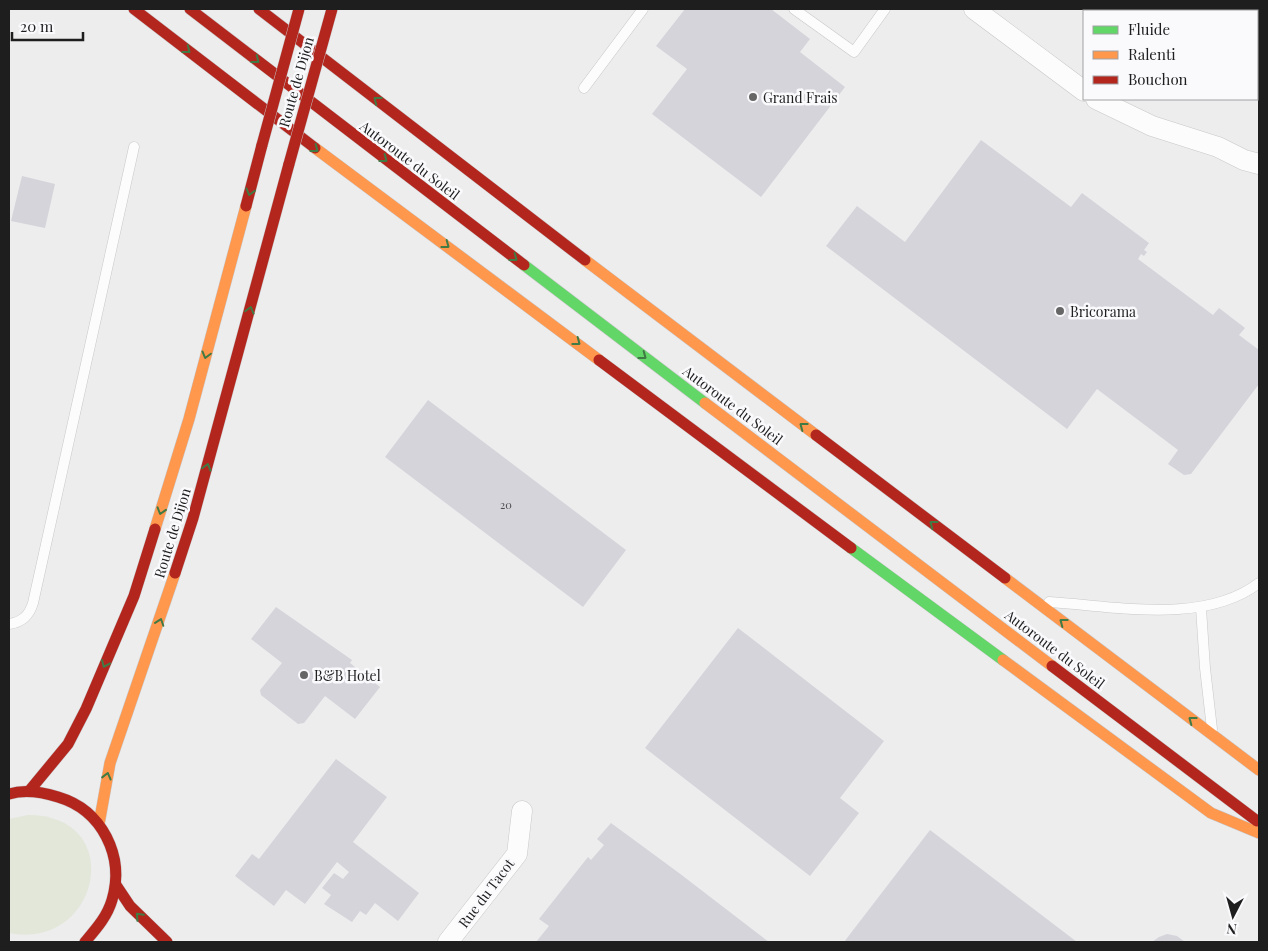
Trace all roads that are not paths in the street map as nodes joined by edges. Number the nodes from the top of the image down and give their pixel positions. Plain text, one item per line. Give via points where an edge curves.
1 (134, 9) edge
2 (190, 9) edge
3 (259, 9) edge
4 (288, 9) edge
5 (299, 9) edge
6 (332, 9) edge
7 (643, 9) edge
8 (794, 9) edge
9 (885, 9) edge
10 (974, 9) edge
11 (333, 46) dead end
12 (584, 88) dead end
13 (1083, 90) edge
14 (1098, 100) edge
15 (408, 108) dead end
16 (429, 141) junction
17 (1218, 147) junction
18 (134, 148) dead end
19 (1259, 151) edge
20 (1259, 164) edge
21 (1259, 583) edge
22 (1035, 602) junction
23 (1201, 608) junction
24 (9, 624) edge
25 (1213, 735) junction
26 (1259, 770) edge
27 (30, 790) junction
28 (9, 794) edge
29 (522, 812) dead end
30 (1259, 823) edge
31 (99, 824) junction
32 (1259, 833) edge
33 (116, 885) junction
34 (85, 942) edge
35 (167, 942) edge
36 (448, 942) edge

1 -> 32 main road via 352,176 1145,766 1211,813
2 -> 30 main road, Autoroute du Soleil
16 -> 3 main road, Autoroute du Soleil
4 - 11 main road
5 -> 27 main road, Route de Dijon, bridge via 189,419 134,596 68,744
31 -> 6 main road, Route de Dijon, bridge via 110,763 193,518
7 - 12 lane
8 - 9 lane via 854,52
10 - 13 street
14 - 17 street via 1152,126
15 - 16 main road
22 -> 16 main road, Autoroute du Soleil
17 - 19 street
17 - 20 street
18 - 24 lane via 33,603 26,617 18,623
21 - 23 lane via 1226,602
22 - 23 lane
25 -> 22 main road, Autoroute du Soleil
23 - 25 lane
25 - 26 main road, Autoroute du Soleil
27 - 28 main road
27 - 31 main road via 56,794 80,806
29 - 36 street, Rue du Tacot via 516,854
31 - 33 main road via 110,843 116,864
33 - 34 main road via 113,903 105,919
35 -> 33 main road via 130,906

